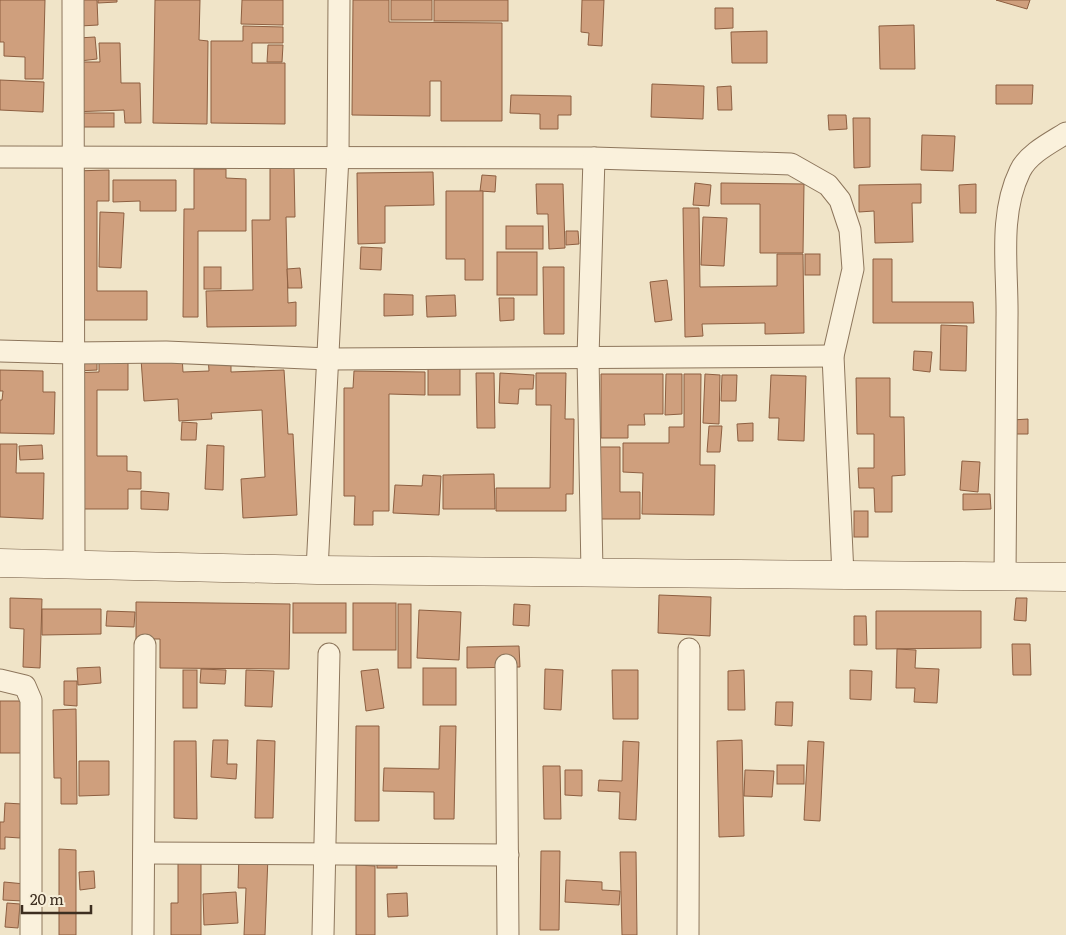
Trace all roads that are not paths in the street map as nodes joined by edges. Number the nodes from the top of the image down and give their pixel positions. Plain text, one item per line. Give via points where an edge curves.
1 (73, 0) edge
2 (339, 0) edge
3 (1066, 133) edge
4 (72, 156) junction
5 (338, 156) junction
6 (0, 157) edge
7 (594, 158) junction
8 (0, 351) edge
9 (72, 353) junction
10 (833, 356) junction
11 (588, 357) junction
12 (329, 359) junction
13 (0, 563) edge
14 (74, 566) junction
15 (317, 570) junction
16 (592, 572) junction
17 (843, 575) junction
18 (1005, 577) junction
19 (1066, 577) edge
20 (145, 645) dead end
21 (689, 649) dead end
22 (329, 654) dead end
23 (506, 665) dead end
24 (0, 680) edge
25 (144, 853) junction
26 (324, 855) junction
27 (508, 855) junction
28 (31, 935) edge
29 (144, 935) edge
30 (323, 935) edge
31 (508, 935) edge
32 (688, 935) edge

1 - 4 street
2 - 5 street
3 - 18 street via 1032,156 1020,170 1006,224
4 - 5 street
4 - 6 street
4 - 9 street
5 - 7 street
5 - 12 street
7 - 10 street via 791,164 828,185 840,200 850,230 853,269
7 - 11 street
8 - 9 street
9 - 12 street via 166,352
9 - 14 street
10 - 11 street
10 - 17 street
11 - 12 street
11 - 16 street
12 - 15 street
13 - 14 main road
14 - 15 main road
15 - 16 main road
16 - 17 main road
17 - 18 main road
18 - 19 main road
20 - 25 street
21 - 32 street
22 - 26 street
23 - 27 street
24 - 28 street via 25,686 31,700
25 - 26 street
25 - 29 street
26 - 27 street
26 - 30 street
27 - 31 street

